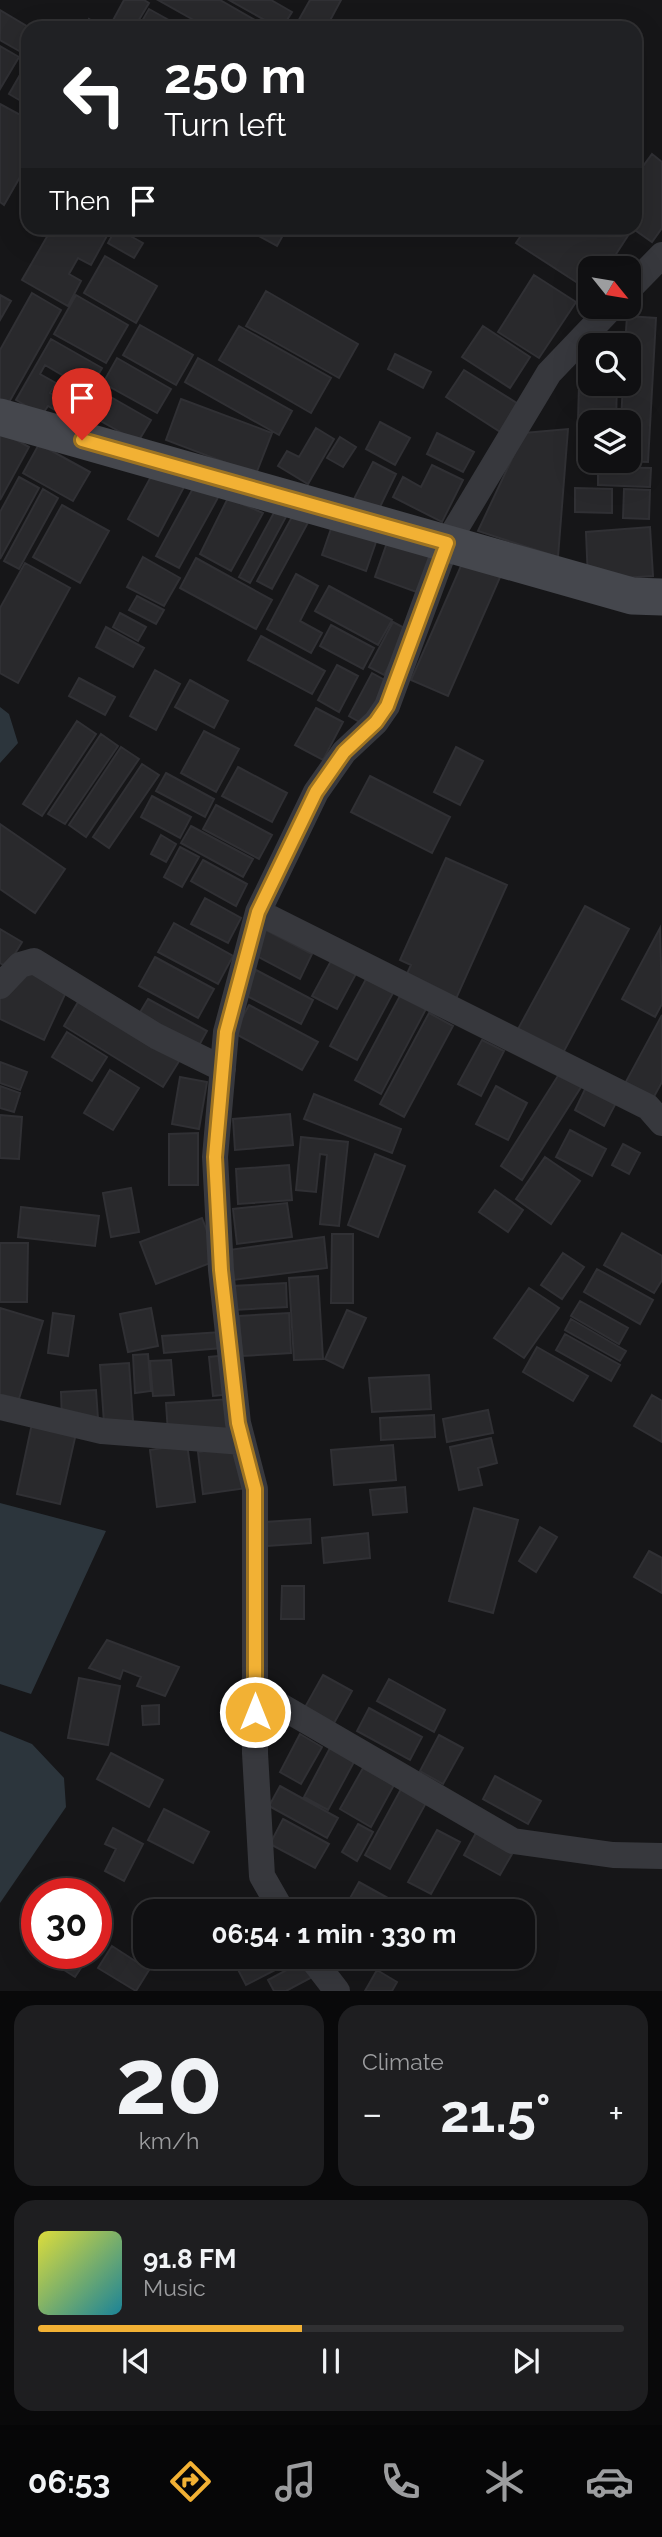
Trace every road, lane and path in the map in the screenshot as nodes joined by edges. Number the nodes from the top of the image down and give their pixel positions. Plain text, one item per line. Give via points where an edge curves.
1 (662, 255) edge
2 (641, 277) edge
3 (601, 319) edge
4 (0, 417) edge
5 (447, 543) junction
6 (662, 597) edge
7 (258, 912) junction
8 (0, 986) edge
9 (223, 1069) junction
10 (662, 1123) edge
11 (0, 1407) edge
12 (243, 1441) junction
13 (256, 1691) junction
14 (662, 1856) edge
15 (275, 1899) edge
16 (320, 1969) edge
17 (337, 1991) edge

1 - 2 street
3 - 5 street via 549,373
4 - 5 street
5 - 6 street via 632,596
5 - 7 street via 387,706 344,752 316,792
7 - 9 street via 226,1032
7 - 10 street via 648,1107
8 - 9 street via 20,965 34,961 156,1036
9 - 12 street via 215,1157 221,1270
11 - 12 street via 102,1431
12 - 13 street via 255,1489
13 - 14 street via 513,1841 613,1855
13 - 15 street via 262,1876
16 - 17 street

